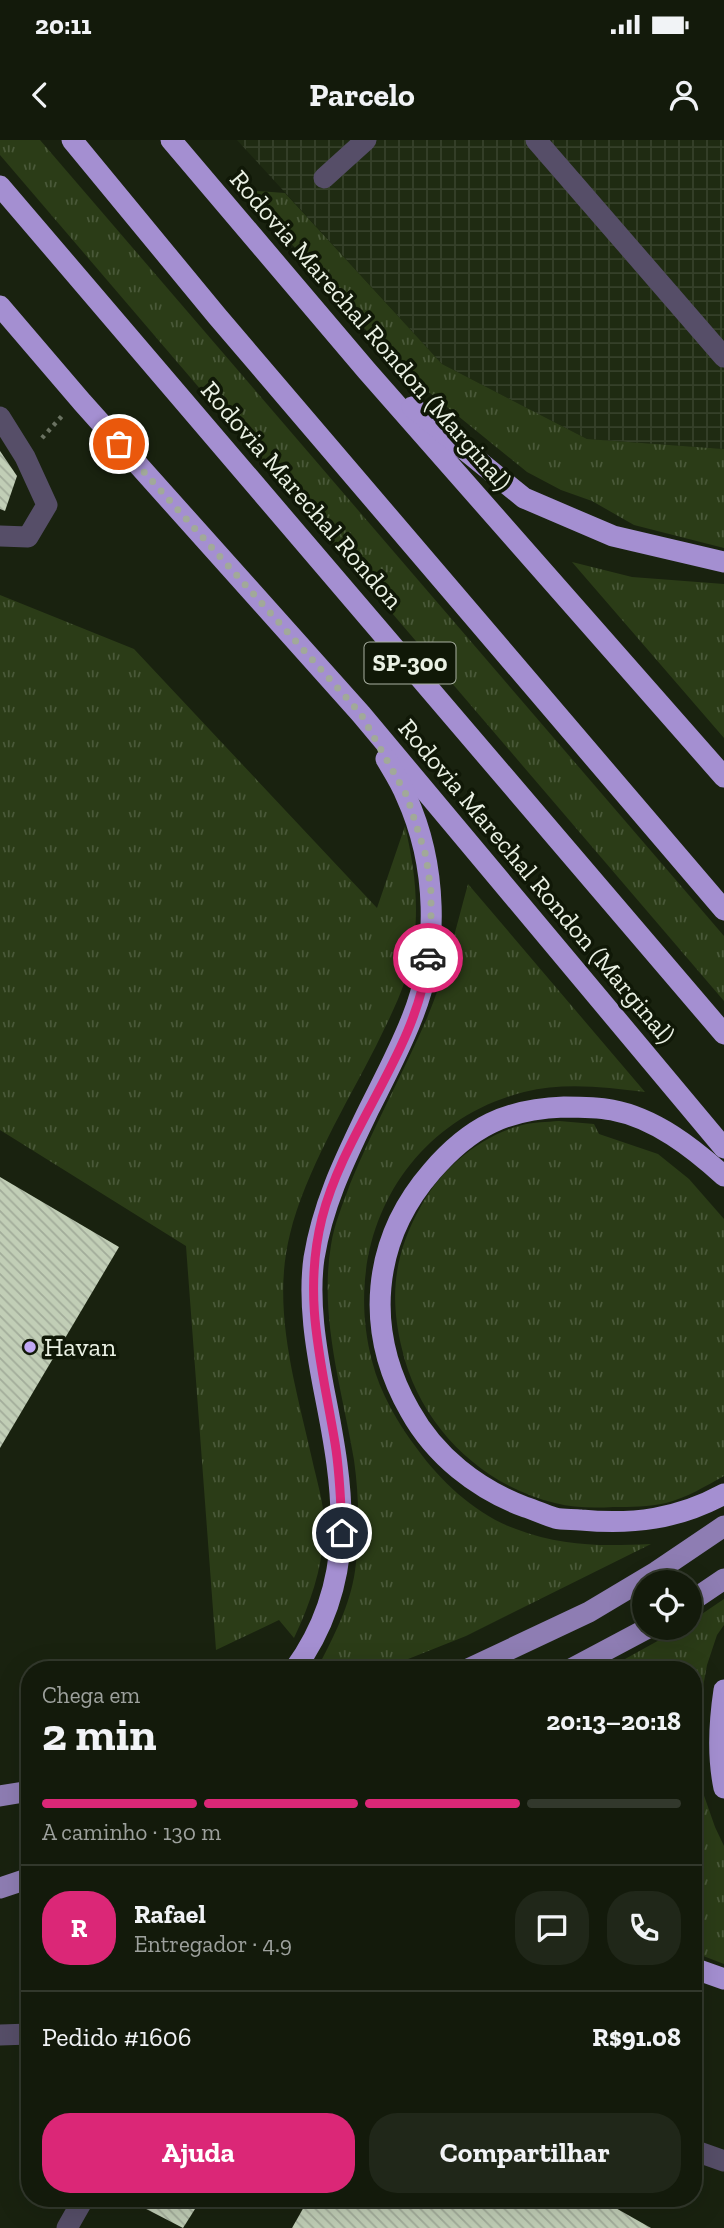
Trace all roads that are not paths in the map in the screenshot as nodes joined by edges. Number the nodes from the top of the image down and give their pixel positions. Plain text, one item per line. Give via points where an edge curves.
1 (72, 140) edge
2 (171, 140) edge
3 (366, 140) edge
4 (536, 140) edge
5 (324, 178) dead end
6 (0, 186) edge
7 (0, 306) edge
8 (724, 356) edge
9 (367, 371) junction
10 (0, 417) edge
11 (0, 536) edge
12 (724, 562) edge
13 (361, 714) junction
14 (724, 777) edge
15 (724, 910) edge
16 (724, 1034) edge
17 (724, 1148) edge
18 (724, 1176) edge
19 (724, 1494) edge
20 (724, 1526) edge
21 (724, 1579) edge
22 (702, 1594) edge
23 (632, 1637) edge
24 (300, 1661) edge
25 (485, 1661) edge
26 (586, 1661) edge
27 (724, 1690) edge
28 (724, 1788) edge
29 (21, 1792) edge
30 (0, 1795) edge
31 (21, 1881) edge
32 (0, 1888) edge
33 (702, 1971) edge
34 (724, 1979) edge
35 (21, 2034) edge
36 (0, 2035) edge
37 (702, 2153) edge
38 (724, 2161) edge
39 (79, 2207) edge
40 (67, 2228) edge

1 - 15 highway, Rodovia Marechal Rondon / SP-300
2 - 9 highway, Rodovia Marechal Rondon (Marginal)
3 - 5 street
4 - 8 street
6 - 16 highway, Rodovia Marechal Rondon / SP-300
7 - 13 highway, Rodovia Marechal Rondon (Marginal)
9 - 12 highway via 524,498 613,536
9 - 14 highway, Rodovia Marechal Rondon (Marginal)
10 - 11 street via 47,505 28,537
13 - 17 highway, Rodovia Marechal Rondon (Marginal)
13 - 24 highway via 407,796 416,823 428,868 431,932 426,974 413,1017 335,1178 314,1260 313,1306 335,1444 342,1533 326,1615
18 - 19 highway via 694,1149 641,1119 614,1110 555,1108 501,1117 472,1132 447,1154 405,1206 391,1236 379,1297 383,1340 401,1395 437,1449 486,1489 555,1518 612,1523 642,1522
20 - 25 main road via 589,1612
21 - 22 main road
23 - 26 main road
27 - 28 highway via 719,1755
29 - 30 main road
31 - 32 main road
33 - 34 highway
35 - 36 street
37 - 38 street
39 - 40 street

